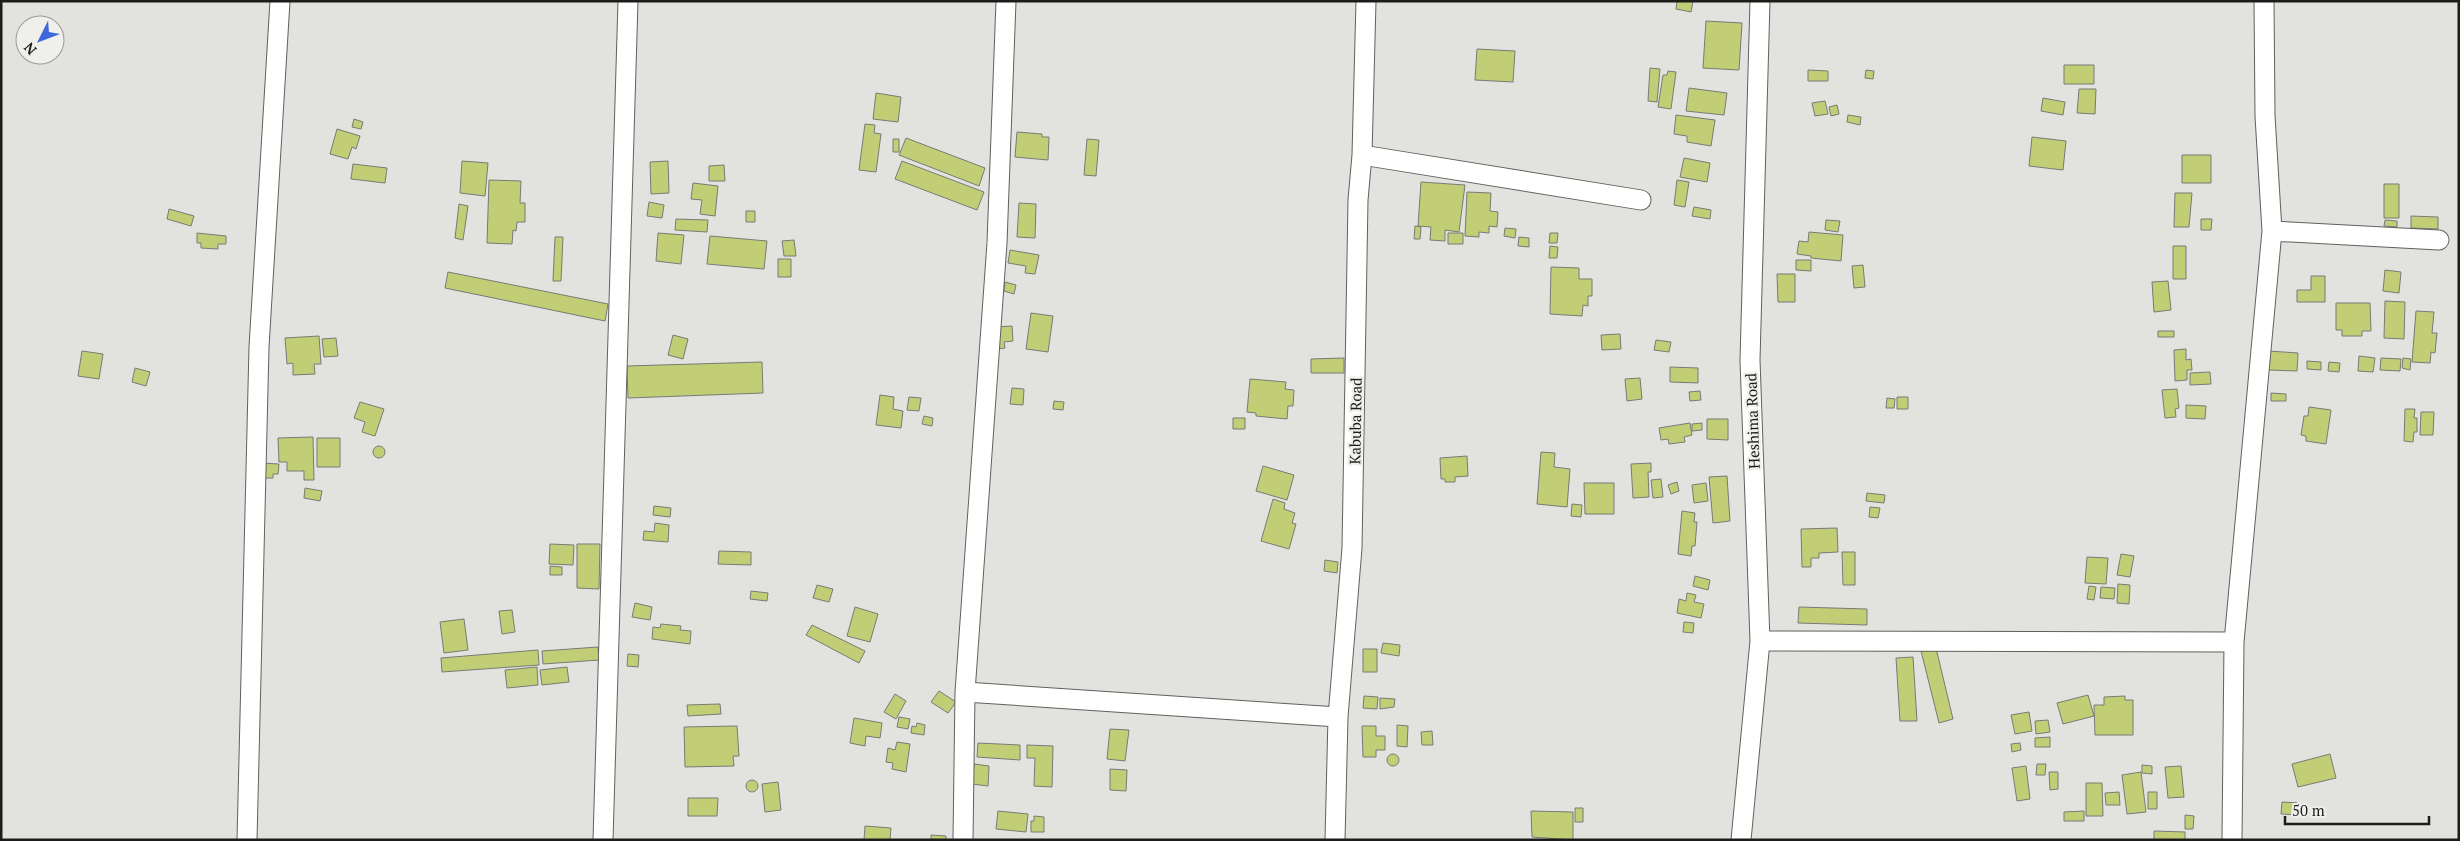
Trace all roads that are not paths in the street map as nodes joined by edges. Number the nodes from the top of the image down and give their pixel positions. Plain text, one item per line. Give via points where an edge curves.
1 (280, 1) edge
2 (628, 1) edge
3 (1006, 1) edge
4 (1366, 1) edge
5 (1760, 1) edge
6 (2264, 1) edge
7 (1362, 155) junction
8 (1641, 200) dead end
9 (2272, 230) junction
10 (2438, 240) dead end
11 (1760, 641) junction
12 (2234, 642) junction
13 (965, 692) junction
14 (1338, 717) junction
15 (247, 840) edge
16 (603, 840) edge
17 (963, 840) edge
18 (1335, 840) edge
19 (1741, 840) edge
20 (2232, 840) edge

1 - 15 street via 259,347
2 - 16 street
3 - 13 street via 997,242
4 - 7 street, Kabuba Road
5 - 11 street, Heshima Road via 1750,360
6 - 9 street via 2264,116
7 - 8 street
7 - 14 street, Kabuba Road via 1358,200 1352,548
9 - 10 street
9 - 12 street
11 - 12 street
11 - 19 street, Heshima Road
12 - 20 street
13 - 14 street
13 - 17 street
14 - 18 street, Kabuba Road

